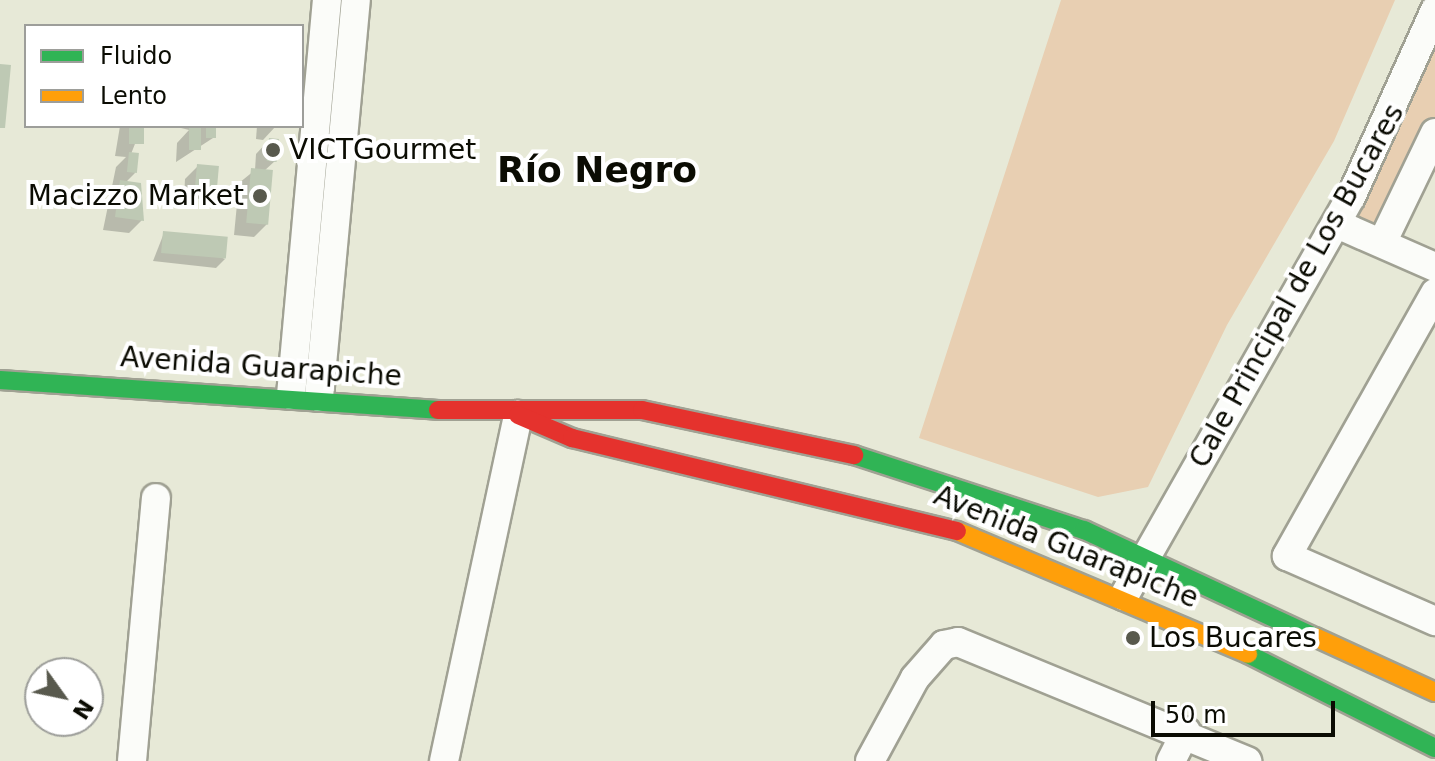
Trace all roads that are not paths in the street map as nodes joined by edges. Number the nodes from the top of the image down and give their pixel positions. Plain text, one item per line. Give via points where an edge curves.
1 (327, 0) edge
2 (356, 0) edge
3 (1435, 10) edge
4 (315, 130) junction
5 (345, 133) junction
6 (1435, 133) edge
7 (1337, 224) junction
8 (1382, 243) junction
9 (1435, 267) edge
10 (1435, 293) edge
11 (0, 380) edge
12 (305, 396) junction
13 (518, 415) junction
14 (156, 498) dead end
15 (1146, 556) junction
16 (1124, 596) junction
17 (1435, 621) edge
18 (1435, 692) edge
19 (1186, 732) junction
20 (1435, 748) edge
21 (132, 761) edge
22 (444, 761) edge
23 (870, 761) edge
24 (1171, 761) edge
25 (1247, 761) edge

1 - 4 street
2 - 5 street
3 - 7 street, Cale Principal de Los Bucares
4 - 5 street
4 - 12 street
5 - 12 street
6 - 8 street
7 - 8 street
7 - 15 street, Cale Principal de Los Bucares
8 - 9 street
10 - 17 street via 1287,556
11 - 12 street, Avenida Guarapiche
12 - 13 street, Avenida Guarapiche
13 - 15 street, Avenida Guarapiche via 584,405 642,410 849,453 1016,504
13 - 16 street, Avenida Guarapiche via 572,438 926,520
13 - 22 street
14 - 21 street
15 - 16 street, Cale Principal de Los Bucares
15 - 18 street, Avenida Guarapiche
16 - 20 street, Avenida Guarapiche
19 - 23 street via 958,642 944,645 915,678
19 - 24 street
19 - 25 street

